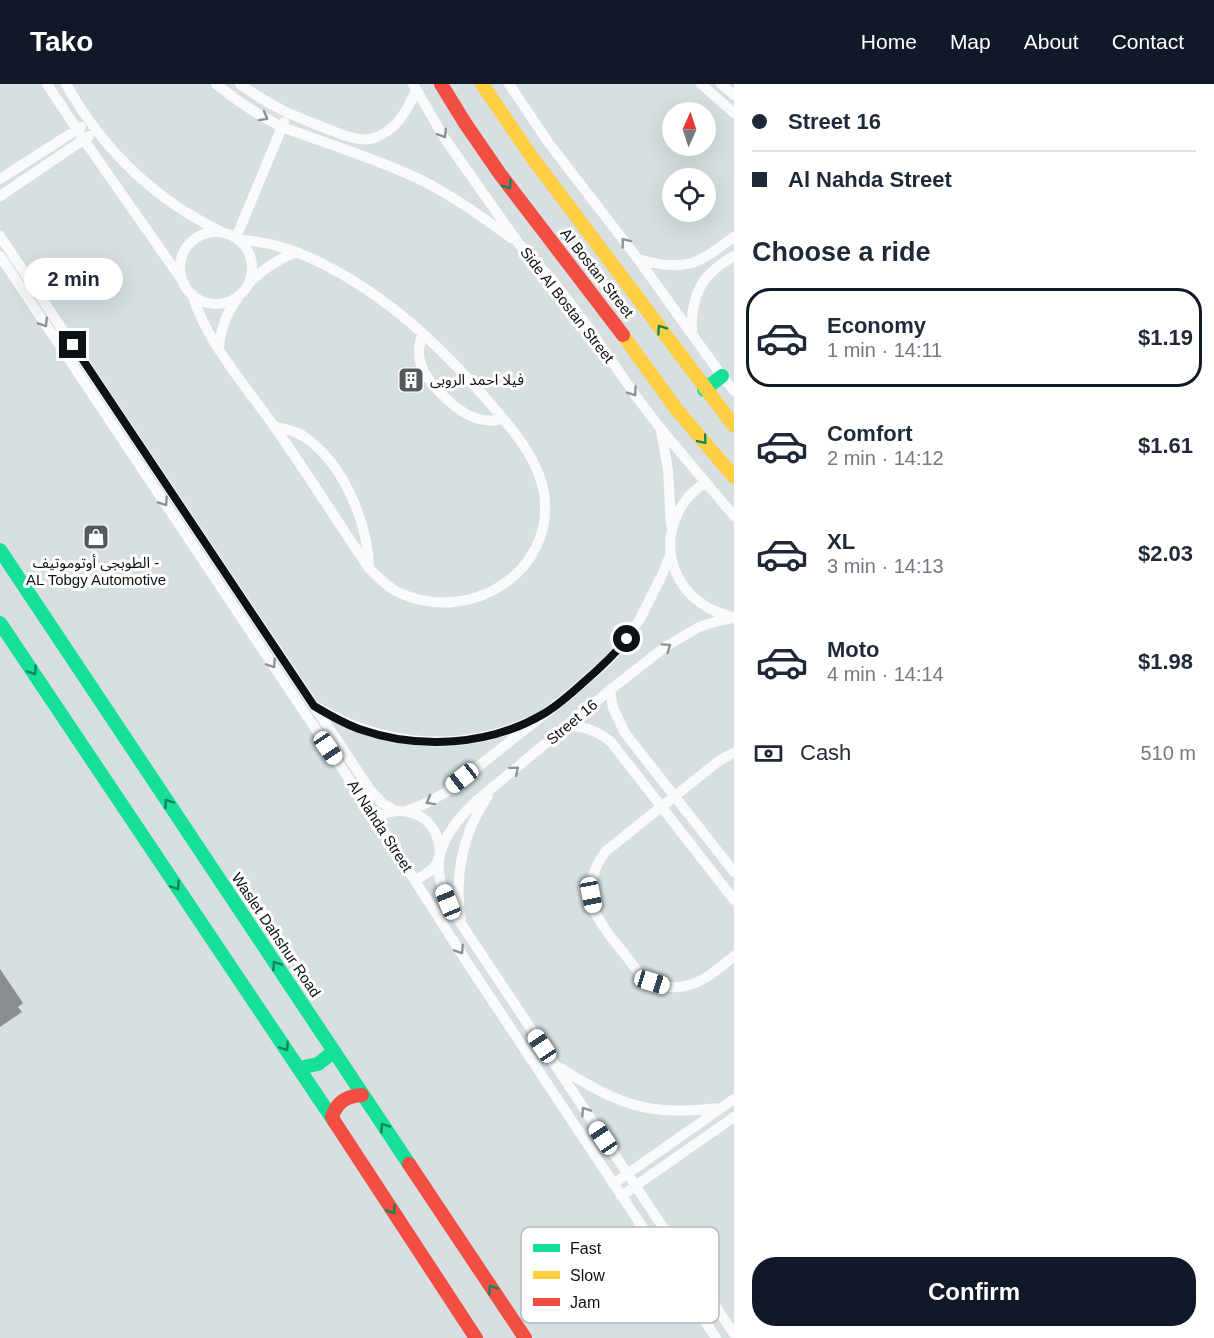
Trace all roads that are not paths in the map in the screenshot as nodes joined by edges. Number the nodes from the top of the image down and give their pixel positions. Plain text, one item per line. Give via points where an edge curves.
1 (47, 84) edge
2 (66, 84) edge
3 (216, 84) edge
4 (441, 84) edge
5 (482, 84) edge
6 (509, 84) edge
7 (701, 84) edge
8 (721, 84) edge
9 (243, 85) edge
10 (414, 87) edge
11 (734, 95) edge
12 (287, 113) junction
13 (734, 113) edge
14 (89, 122) junction
15 (282, 127) junction
16 (77, 129) junction
17 (96, 131) junction
18 (84, 140) junction
19 (0, 179) edge
20 (0, 196) edge
21 (0, 236) edge
22 (234, 237) junction
23 (734, 237) edge
24 (519, 244) junction
25 (296, 252) junction
26 (734, 255) edge
27 (0, 256) edge
28 (638, 259) junction
29 (184, 283) junction
30 (249, 283) junction
31 (192, 294) junction
32 (240, 295) junction
33 (692, 332) junction
34 (423, 333) junction
35 (219, 349) junction
36 (722, 376) junction
37 (704, 390) junction
38 (734, 391) edge
39 (109, 399) junction
40 (99, 406) junction
41 (503, 419) junction
42 (734, 426) edge
43 (275, 427) junction
44 (662, 429) junction
45 (734, 477) edge
46 (706, 482) junction
47 (734, 516) edge
48 (671, 532) junction
49 (0, 550) edge
50 (671, 553) junction
51 (369, 568) junction
52 (734, 618) edge
53 (0, 623) edge
54 (610, 690) junction
55 (314, 706) junction
56 (304, 712) junction
57 (547, 712) junction
58 (568, 726) junction
59 (734, 753) edge
60 (494, 788) junction
61 (674, 796) junction
62 (661, 807) junction
63 (402, 811) junction
64 (375, 818) junction
65 (439, 860) junction
66 (734, 872) edge
67 (415, 880) junction
68 (734, 900) edge
69 (462, 925) junction
70 (734, 956) edge
71 (333, 1052) junction
72 (555, 1066) junction
73 (299, 1068) junction
74 (363, 1095) junction
75 (734, 1099) edge
76 (721, 1108) junction
77 (332, 1117) junction
78 (734, 1117) edge
79 (627, 1174) junction
80 (613, 1184) junction
81 (635, 1186) junction
82 (621, 1196) junction
83 (642, 1227) edge
84 (662, 1227) edge
85 (719, 1312) edge
86 (706, 1323) edge
87 (734, 1334) edge
88 (476, 1338) edge
89 (525, 1338) edge
90 (716, 1338) edge

1 - 16 street
2 - 14 street
3 -> 15 street
4 -> 45 main road, Al Bostan Street via 500,174 677,410
37 -> 5 main road, Al Bostan Street via 530,156
28 -> 6 street via 548,142
7 - 13 street
8 - 11 street
9 - 12 street
10 - 12 street via 406,110 392,128 371,138 348,136
10 -> 24 street, Side Al Bostan Street
12 - 15 street
14 - 16 street
14 - 17 street
15 - 22 street
15 - 24 street via 420,179
16 - 18 street
16 - 19 street
17 - 18 street
17 - 22 street via 161,196
18 - 20 street
18 - 29 street
21 - 39 street, Al Nahda Street
22 - 25 street
22 - 29 street via 219,232 194,240 181,263
22 - 30 street via 251,260
23 - 28 street via 701,260 689,263 663,265
24 -> 44 street, Side Al Bostan Street via 553,281
25 - 30 street via 274,262
25 - 34 street via 360,284
26 - 33 street via 703,283 693,307
27 -> 40 street, Al Nahda Street
28 - 33 street
29 - 31 street
30 - 32 street
31 - 32 street via 216,304
31 - 35 street
32 - 35 street via 223,324
33 - 36 street
34 - 41 street
34 - 41 street via 420,361 436,388 470,416
35 - 43 street
36 - 37 main road
36 - 38 street
37 - 42 main road, Al Bostan Street
39 - 40 street
39 - 55 street, Al Nahda Street
40 -> 56 street, Al Nahda Street
41 - 51 street via 533,461 544,494 543,529 521,570 479,597 438,603 398,592
43 - 51 street
43 - 51 street via 306,438 337,473 359,515
44 - 46 street, Side Al Bostan Street
44 - 48 street
46 - 47 street, Side Al Bostan Street
46 - 48 street via 683,503
48 - 50 street
71 -> 49 main road, Waslet Dahshur Road
50 - 52 street via 685,590 717,614
50 - 57 street, Street 16 via 652,598 627,639 611,658
54 -> 52 street, Street 16 via 682,636
53 -> 73 main road
54 - 58 street, Street 16
54 - 61 street via 613,708 625,733
55 - 56 street
55 - 57 street via 365,731 429,742 486,736
55 - 63 street, Al Nahda Street via 371,791 382,802
56 - 64 street, Al Nahda Street
57 -> 63 street, Street 16 via 446,792
60 -> 58 street, Street 16
58 - 62 street via 587,728 611,742
59 - 61 street
60 - 65 street, Street 16 via 459,818
60 - 69 street via 466,839 458,889
61 - 62 street
61 - 66 street
62 - 68 street
62 - 70 street via 612,845 598,861 591,883 598,918 641,976 664,986 689,986 701,981
63 - 64 street, Street 16
63 - 65 street, Al Nahda Street via 423,818 435,831
64 - 67 street, Al Nahda Street
65 - 67 street
65 - 69 street, Al Nahda Street via 443,889
67 -> 80 street, Al Nahda Street
69 - 72 street, Al Nahda Street
71 - 73 main road via 315,1066
71 - 74 main road, Waslet Dahshur Road
72 - 76 street via 633,1105 676,1111
79 -> 72 street, Al Nahda Street
73 - 77 main road
74 - 77 main road via 346,1097
89 -> 74 main road, Waslet Dahshur Road
75 - 76 street
76 - 79 street
77 -> 88 main road
78 - 81 street
79 - 80 street
79 - 81 street, Al Nahda Street
80 - 82 street, Al Nahda Street
81 - 82 street
81 - 84 street, Al Nahda Street
82 - 83 street, Al Nahda Street
85 - 87 street, Al Nahda Street
86 - 90 street, Al Nahda Street

